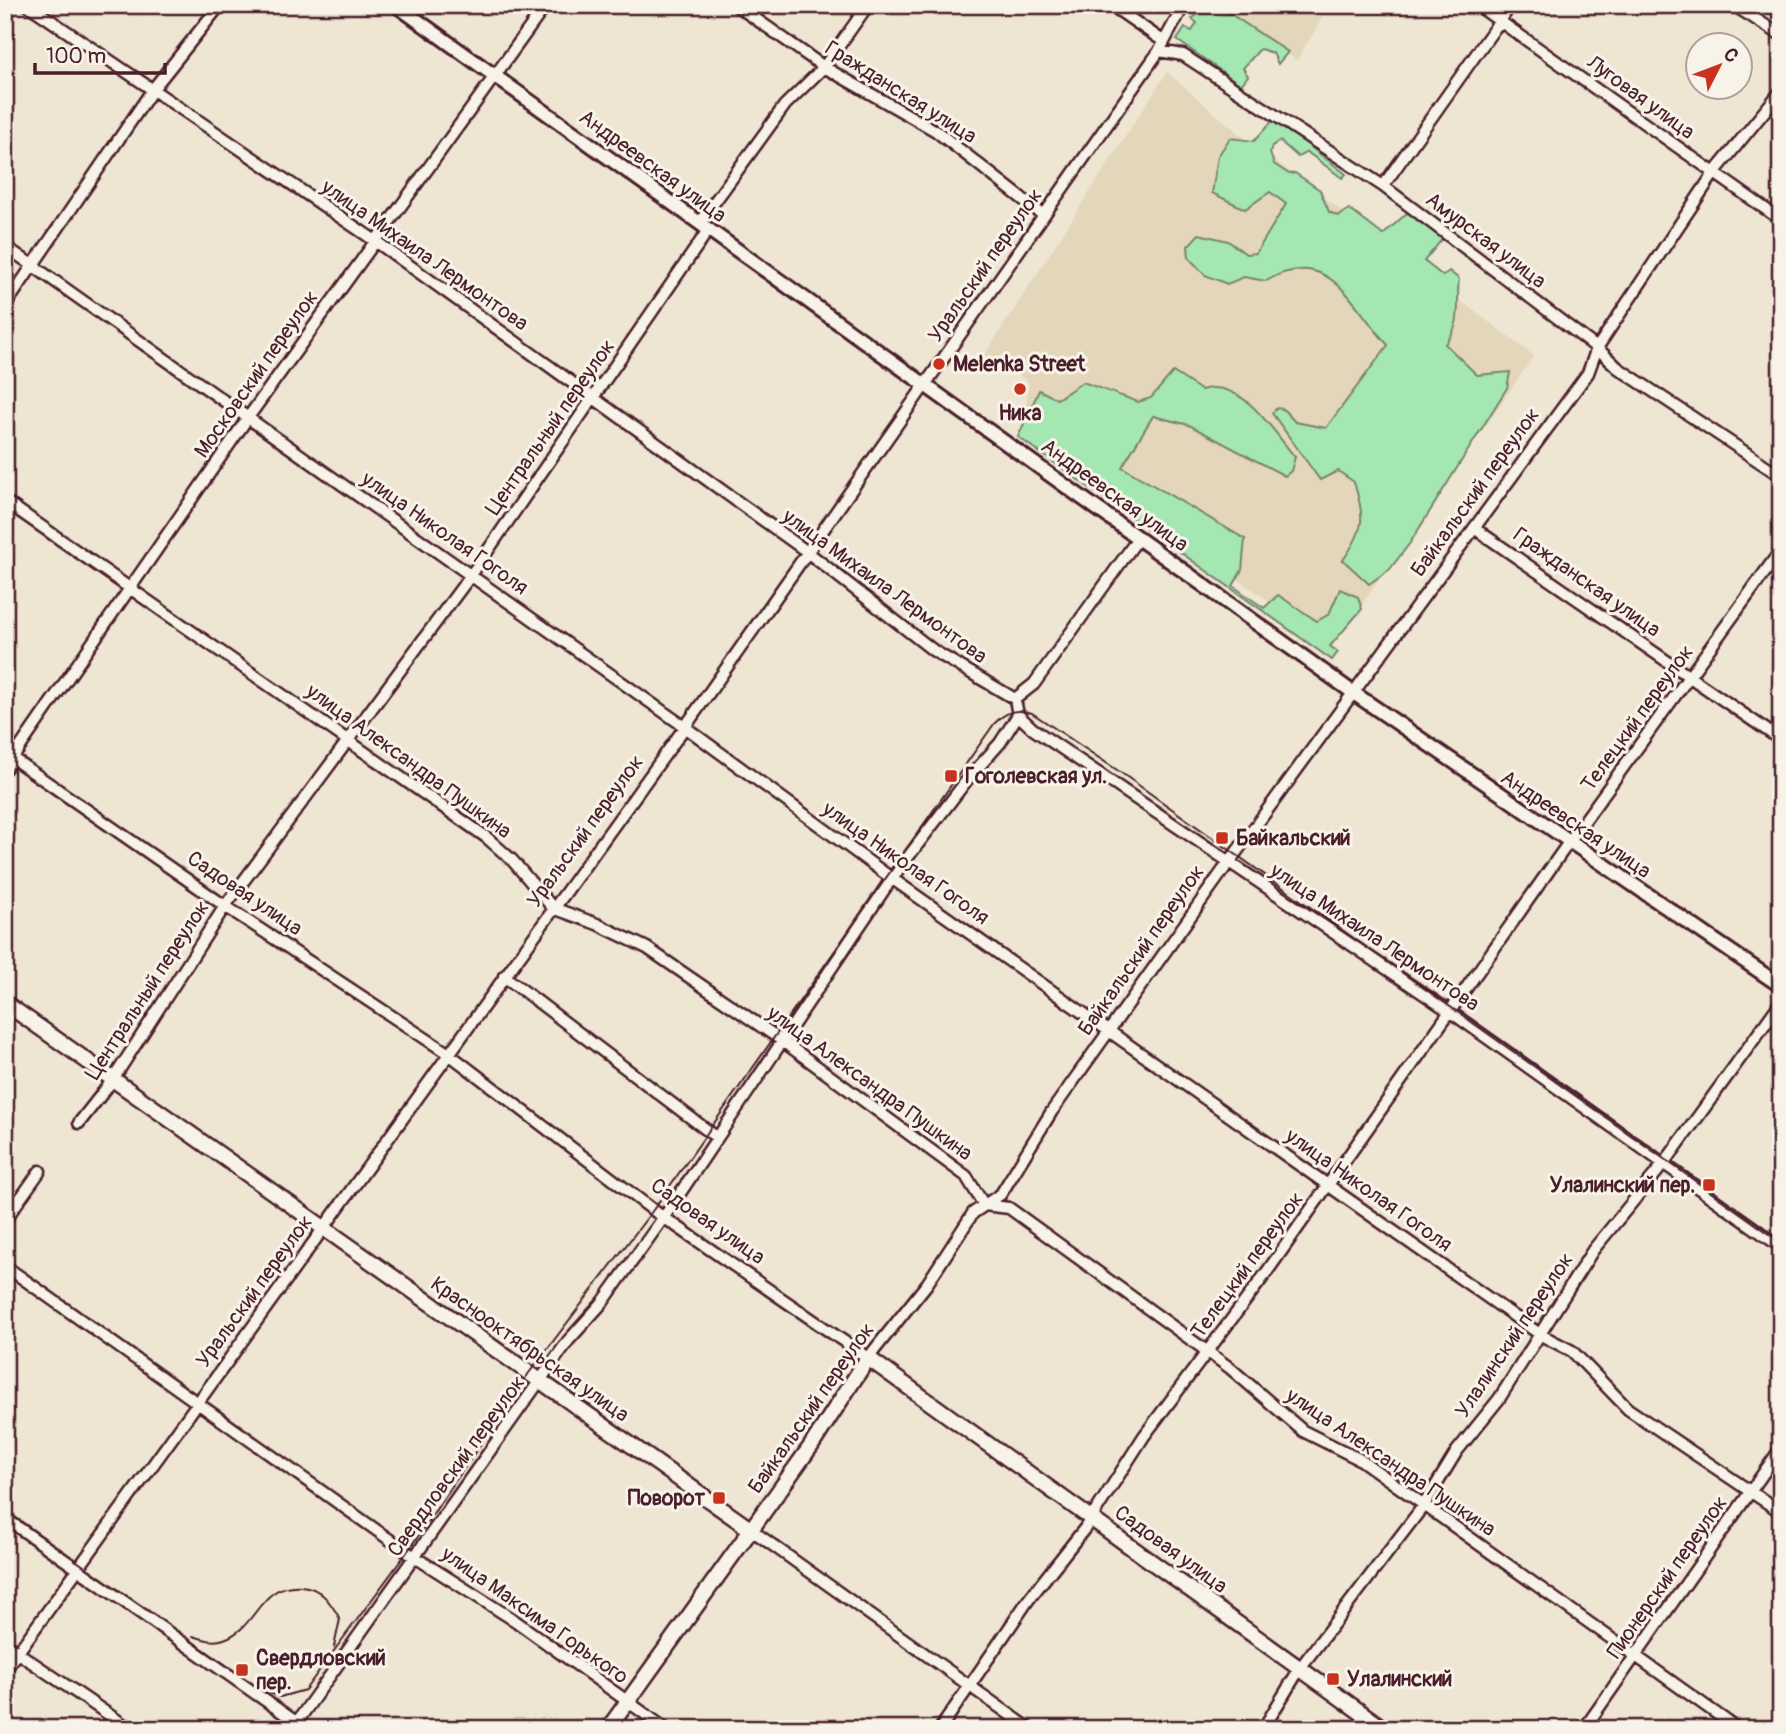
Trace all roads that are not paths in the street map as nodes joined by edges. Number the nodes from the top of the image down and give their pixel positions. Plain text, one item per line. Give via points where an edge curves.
1 (29, 5) edge
2 (220, 5) edge
3 (397, 5) edge
4 (546, 5) edge
5 (736, 5) edge
6 (868, 5) edge
7 (1111, 5) edge
8 (1184, 5) edge
9 (1477, 5) edge
10 (1511, 5) edge
11 (1734, 5) edge
12 (1501, 20) junction
13 (1781, 36) edge
14 (1161, 46) junction
15 (824, 67) junction
16 (494, 75) junction
17 (153, 89) junction
18 (1781, 91) edge
19 (1714, 173) junction
20 (1383, 186) junction
21 (1043, 215) junction
22 (1781, 220) edge
23 (705, 226) junction
24 (374, 240) junction
25 (5, 246) edge
26 (32, 266) junction
27 (5, 306) edge
28 (1597, 348) junction
29 (925, 383) junction
30 (594, 399) junction
31 (247, 419) junction
32 (1781, 476) edge
33 (5, 501) edge
34 (1474, 528) junction
35 (1139, 537) junction
36 (1781, 550) edge
37 (806, 551) junction
38 (471, 575) junction
39 (130, 590) junction
40 (1691, 677) junction
41 (1355, 694) junction
42 (1015, 699) junction
43 (1018, 716) junction
44 (685, 727) junction
45 (348, 739) junction
46 (1781, 740) edge
47 (9, 755) edge
48 (5, 769) edge
49 (1569, 842) junction
50 (1231, 863) junction
51 (892, 878) junction
52 (225, 906) junction
53 (553, 908) junction
54 (504, 976) junction
55 (1781, 986) edge
56 (1781, 1002) edge
57 (5, 1003) edge
58 (1452, 1013) junction
59 (1110, 1030) junction
60 (781, 1040) junction
61 (449, 1054) junction
62 (112, 1081) junction
63 (79, 1123) dead end
64 (716, 1137) junction
65 (1664, 1163) junction
66 (40, 1171) dead end
67 (1329, 1185) junction
68 (984, 1205) junction
69 (664, 1217) junction
70 (5, 1220) edge
71 (322, 1229) junction
72 (1781, 1247) edge
73 (5, 1266) edge
74 (1541, 1335) junction
75 (1208, 1351) junction
76 (868, 1359) junction
77 (541, 1382) junction
78 (197, 1403) junction
79 (1781, 1448) edge
80 (1750, 1494) junction
81 (1424, 1505) junction
82 (1781, 1513) edge
83 (1092, 1517) junction
84 (5, 1518) edge
85 (750, 1529) junction
86 (415, 1556) junction
87 (78, 1569) junction
88 (5, 1644) edge
89 (18, 1653) junction
90 (1636, 1655) junction
91 (1300, 1668) junction
92 (5, 1670) edge
93 (970, 1685) junction
94 (627, 1702) junction
95 (294, 1725) edge
96 (130, 1729) edge
97 (306, 1729) edge
98 (608, 1729) edge
99 (666, 1729) edge
100 (940, 1729) edge
101 (1030, 1729) edge
102 (1263, 1729) edge
103 (1384, 1729) edge
104 (1584, 1729) edge
105 (1738, 1729) edge

1 - 17 street, улица Михаила Лермонтова
2 - 17 street
3 - 16 street, Андреевская улица
4 - 16 street, Московский переулок
5 - 15 street, Гражданская улица
6 - 15 street, Центральный переулок
7 - 14 street, Амурская улица
8 - 14 street, Уральский переулок
9 - 12 street, Луговая улица
10 - 12 street
11 - 13 street
12 - 19 street, Луговая улица
12 - 20 street
14 - 20 street, Амурская улица via 1183,55
14 - 21 street, Уральский переулок
15 - 21 street, Гражданская улица via 936,131
15 - 23 street, Центральный переулок via 785,105
16 - 23 street, Андреевская улица
16 - 24 street, Московский переулок
17 - 24 street, улица Михаила Лермонтова
17 - 26 street
18 - 19 street, Байкальский переулок
19 - 22 street, Луговая улица
19 - 28 street, Байкальский переулок
20 - 28 street, Амурская улица
21 - 29 street, Уральский переулок
23 - 29 street, Андреевская улица
23 - 30 street, Центральный переулок
24 - 30 street, улица Михаила Лермонтова
24 - 31 street, Московский переулок
25 - 26 street, улица Николая Гоголя
26 - 27 street
26 - 31 street, улица Николая Гоголя
28 - 32 street, Амурская улица via 1651,391
28 - 34 street, Байкальский переулок via 1588,373
29 - 35 street, Андреевская улица
29 - 37 street, Уральский переулок
30 - 37 street, улица Михаила Лермонтова
30 - 38 street, Центральный переулок
31 - 38 street, улица Николая Гоголя
31 - 39 street, Московский переулок
33 - 39 street, улица Александра Пушкина
34 - 40 street, Гражданская улица
34 - 41 street, Байкальский переулок
35 - 41 street, Андреевская улица
35 - 42 street via 1034,684
36 - 40 street, Телецкий переулок
37 - 42 street, улица Михаила Лермонтова via 934,651
37 - 44 street, Уральский переулок
38 - 44 street, улица Николая Гоголя
38 - 45 street, Центральный переулок
39 - 45 street, улица Александра Пушкина
39 - 47 street, Московский переулок
40 - 46 street, Гражданская улица
40 - 49 street, Телецкий переулок
41 - 49 street, Андреевская улица
41 - 50 street, Байкальский переулок
42 - 43 street
43 - 50 street, улица Михаила Лермонтова
43 - 51 street, Свердловский переулок
44 - 51 street, улица Николая Гоголя
44 - 53 street, Уральский переулок
45 - 52 street, Центральный переулок
45 - 53 street, улица Александра Пушкина via 499,847
47 - 48 street, Московский переулок
47 - 52 street, Садовая улица
49 - 55 street, Андреевская улица
49 - 58 street, Телецкий переулок
50 - 58 street, улица Михаила Лермонтова
50 - 59 street, Байкальский переулок
51 - 59 street, улица Николая Гоголя
51 - 60 street, Свердловский переулок
52 - 61 street, Садовая улица
52 - 62 street, Центральный переулок
53 - 54 street, Уральский переулок
53 - 60 street, улица Александра Пушкина via 647,948
54 - 61 street, Уральский переулок
54 - 64 street
56 - 65 street, Улалинский переулок
57 - 62 main road, Краснооктябрьская улица
58 - 65 street, улица Михаила Лермонтова
58 - 67 street, Телецкий переулок
59 - 67 street, улица Николая Гоголя
59 - 68 street, Байкальский переулок via 1001,1194
60 - 64 street, Свердловский переулок
60 - 68 street, улица Александра Пушкина via 966,1176
61 - 69 street, Садовая улица
61 - 71 street, Уральский переулок
62 - 63 street, Центральный переулок
62 - 71 main road, Краснооктябрьская улица
64 - 69 street, Свердловский переулок
65 - 72 street, улица Михаила Лермонтова
65 - 74 street, Улалинский переулок via 1594,1250
66 - 70 street
67 - 74 street, улица Николая Гоголя
67 - 75 street, Телецкий переулок
68 - 75 street, улица Александра Пушкина via 1009,1208
68 - 76 street, Байкальский переулок
69 - 76 street, Садовая улица
69 - 77 street, Свердловский переулок
71 - 77 main road, Краснооктябрьская улица
71 - 78 street, Уральский переулок
73 - 78 street, улица Максима Горького
74 - 80 street, улица Николая Гоголя via 1572,1351 1628,1409
74 - 81 street, Улалинский переулок
75 - 81 street, улица Александра Пушкина via 1303,1432 1361,1460
75 - 83 street, Телецкий переулок via 1144,1436
76 - 83 main road, Садовая улица
76 - 85 main road, Байкальский переулок
77 - 85 main road, Краснооктябрьская улица
77 - 86 street, Свердловский переулок
78 - 86 street, улица Максима Горького
78 - 87 street, Уральский переулок
79 - 80 street, Пионерский переулок
80 - 82 street, улица Николая Гоголя
80 - 90 street, Пионерский переулок
81 - 90 street, улица Александра Пушкина
81 - 91 street, Улалинский переулок
83 - 91 main road, Садовая улица
83 - 93 street, Телецкий переулок
84 - 87 street
85 - 93 street, Краснооктябрьская улица
85 - 94 main road, Байкальский переулок
86 - 94 street, улица Максима Горького
86 - 95 street, Свердловский переулок
87 - 89 street, Уральский переулок
87 - 95 street
88 - 89 street
89 - 92 street, Уральский переулок
89 - 96 street
90 - 104 street, Пионерский переулок
90 - 105 street, улица Александра Пушкина
91 - 102 street, Улалинский переулок
91 - 103 main road, Садовая улица
93 - 100 street, Телецкий переулок
93 - 101 street, Краснооктябрьская улица
94 - 98 main road, Байкальский переулок
94 - 99 street, улица Максима Горького
95 - 97 street

